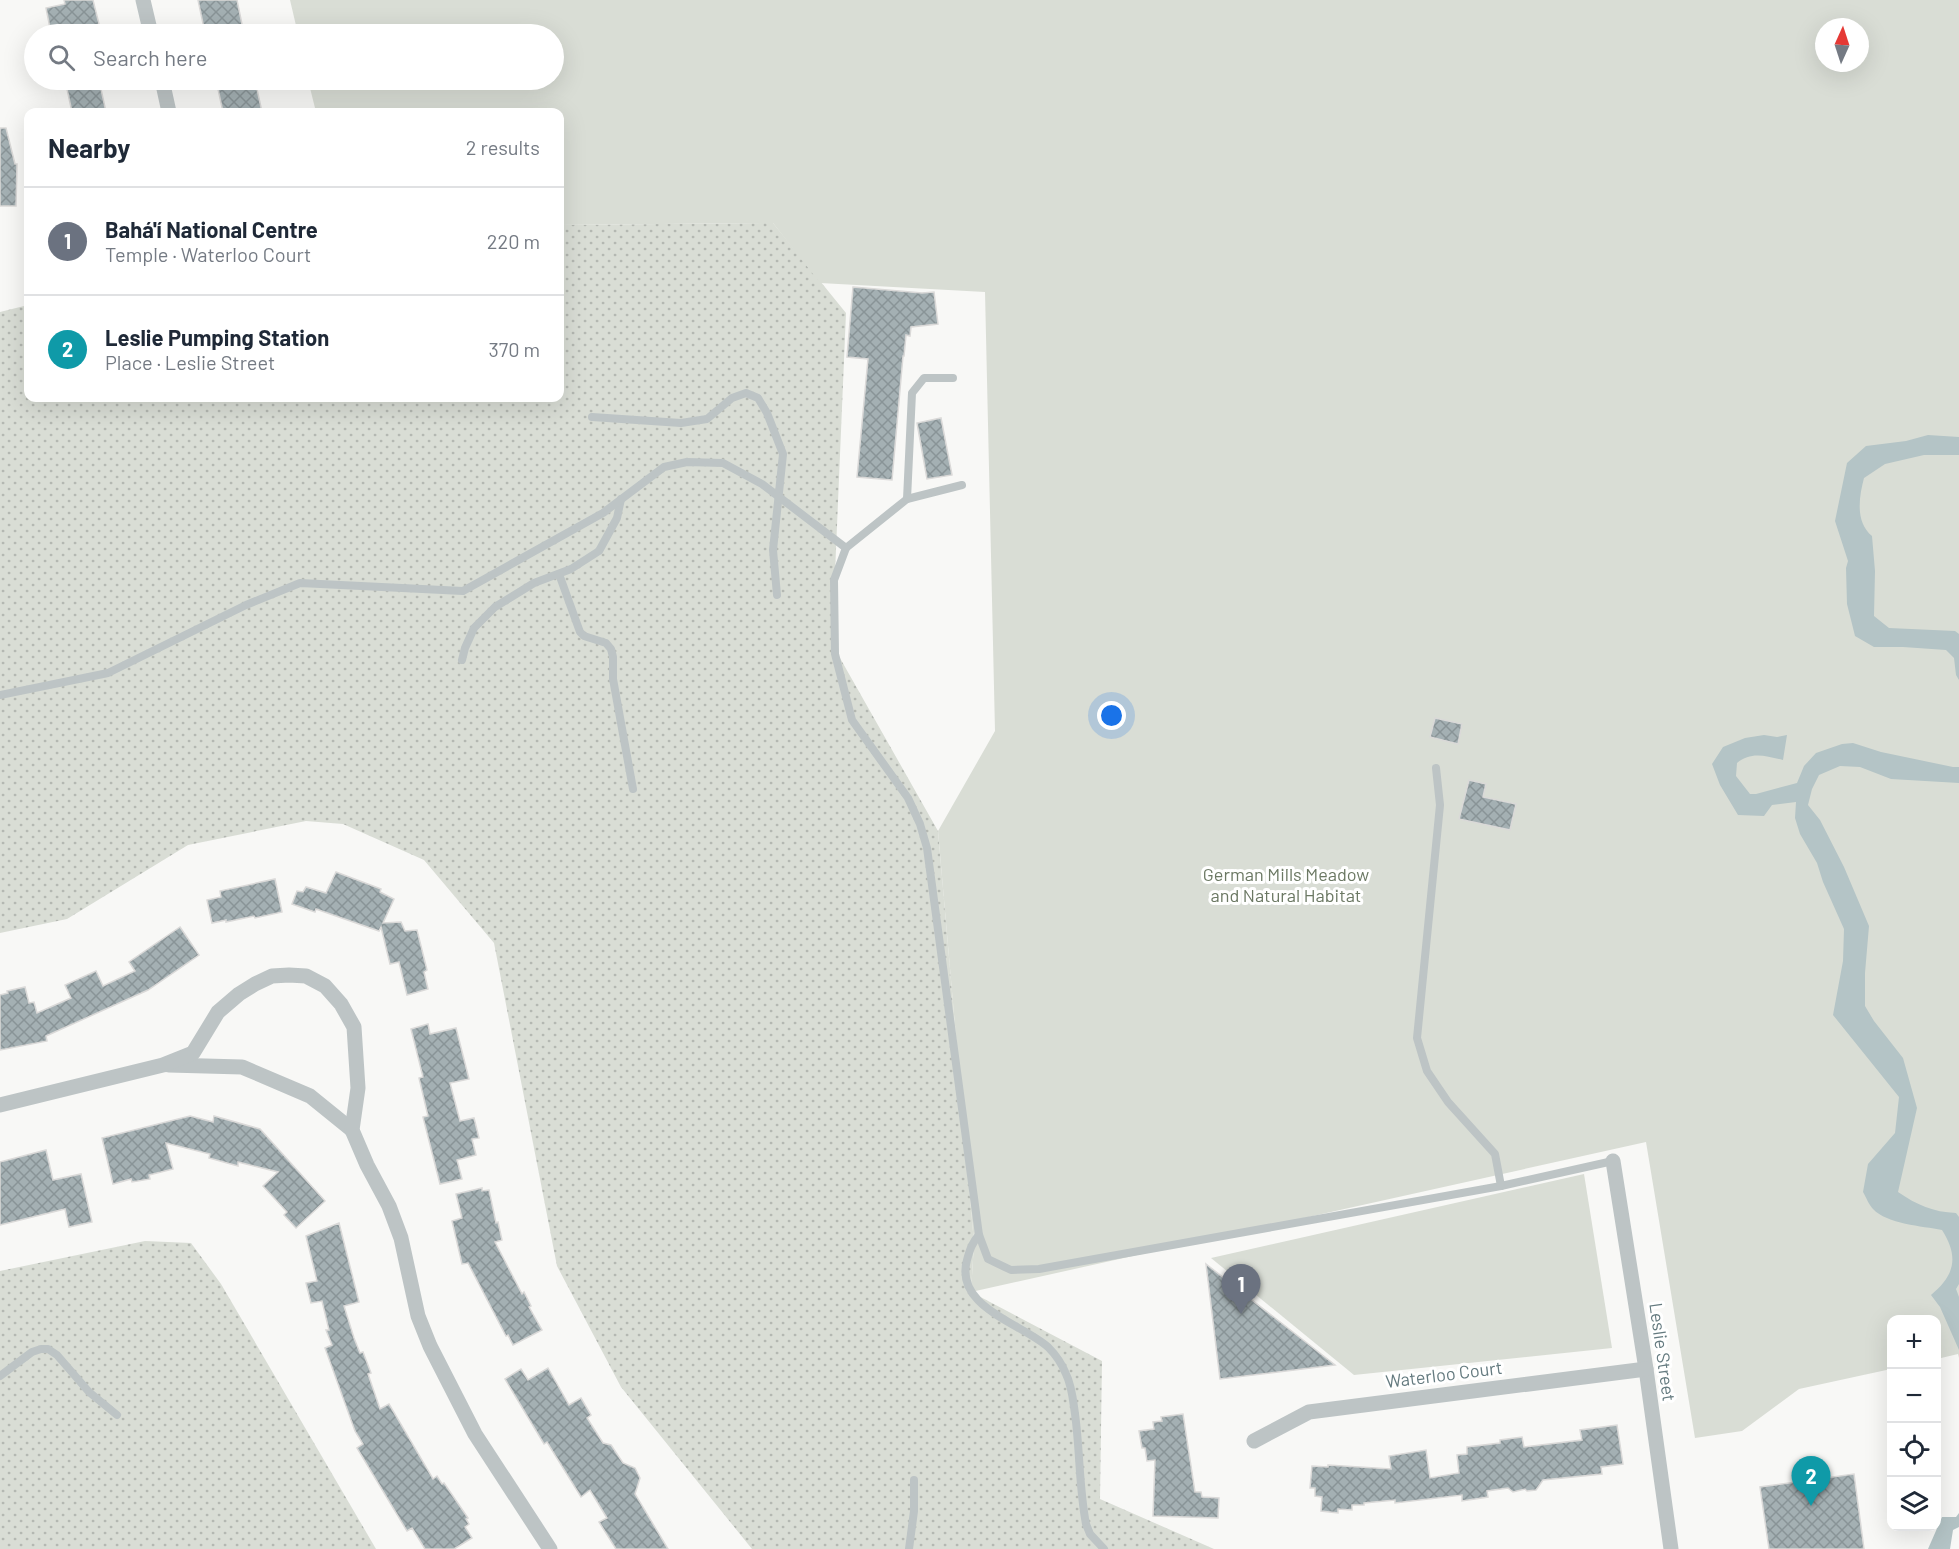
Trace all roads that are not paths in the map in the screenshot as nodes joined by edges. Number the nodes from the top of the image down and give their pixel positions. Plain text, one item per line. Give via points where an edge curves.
1 (143, 0) edge
2 (149, 24) edge
3 (164, 90) edge
4 (168, 108) edge
5 (953, 378) dead end
6 (592, 417) dead end
7 (962, 485) dead end
8 (778, 496) junction
9 (907, 499) junction
10 (621, 500) junction
11 (846, 548) junction
12 (559, 574) junction
13 (777, 595) dead end
14 (462, 660) dead end
15 (0, 695) edge
16 (1436, 768) dead end
17 (633, 789) dead end
18 (163, 1065) junction
19 (0, 1105) edge
20 (352, 1130) junction
21 (1613, 1161) joint
22 (1501, 1186) junction
23 (979, 1235) junction
24 (1646, 1369) junction
25 (0, 1376) edge
26 (117, 1415) dead end
27 (1254, 1441) dead end
28 (914, 1480) dead end
29 (550, 1549) edge
30 (909, 1549) edge
31 (1104, 1549) edge
32 (1671, 1549) edge

1 - 2 street
3 - 4 street
5 - 9 lane via 924,378 912,393
6 - 8 lane via 681,423 707,418 732,398 746,393 758,398 783,454
7 - 9 lane
8 - 10 lane via 723,463 687,462 664,467
8 - 11 lane
8 - 13 lane via 773,550
9 - 11 lane
10 - 12 lane via 617,518 599,551
10 - 15 lane via 463,591 300,583 246,605 108,674
11 - 23 lane via 834,580 835,654 852,720 908,798 927,848
12 - 14 lane via 534,583 495,607 474,628
12 - 17 lane via 580,632 606,644 613,657 613,679
16 - 22 lane via 1440,805 1417,1038 1427,1071 1448,1102 1495,1154
18 - 19 street
18 - 20 street via 242,1067 310,1095
18 - 20 street via 193,1053 218,1012 255,984 272,976 306,976 326,986 354,1028 358,1088
20 - 29 street via 401,1238 418,1316 434,1354 475,1434
21 - 22 lane
21 - 24 street, Leslie Street
22 - 23 lane via 1038,1269 1011,1270 988,1259
23 - 31 lane via 971,1244 966,1264 971,1292 993,1312 1047,1346 1068,1377 1086,1524
24 - 27 street, Waterloo Court via 1309,1412
24 - 32 street, Leslie Street
25 - 26 lane via 32,1352 48,1349
28 - 30 lane

